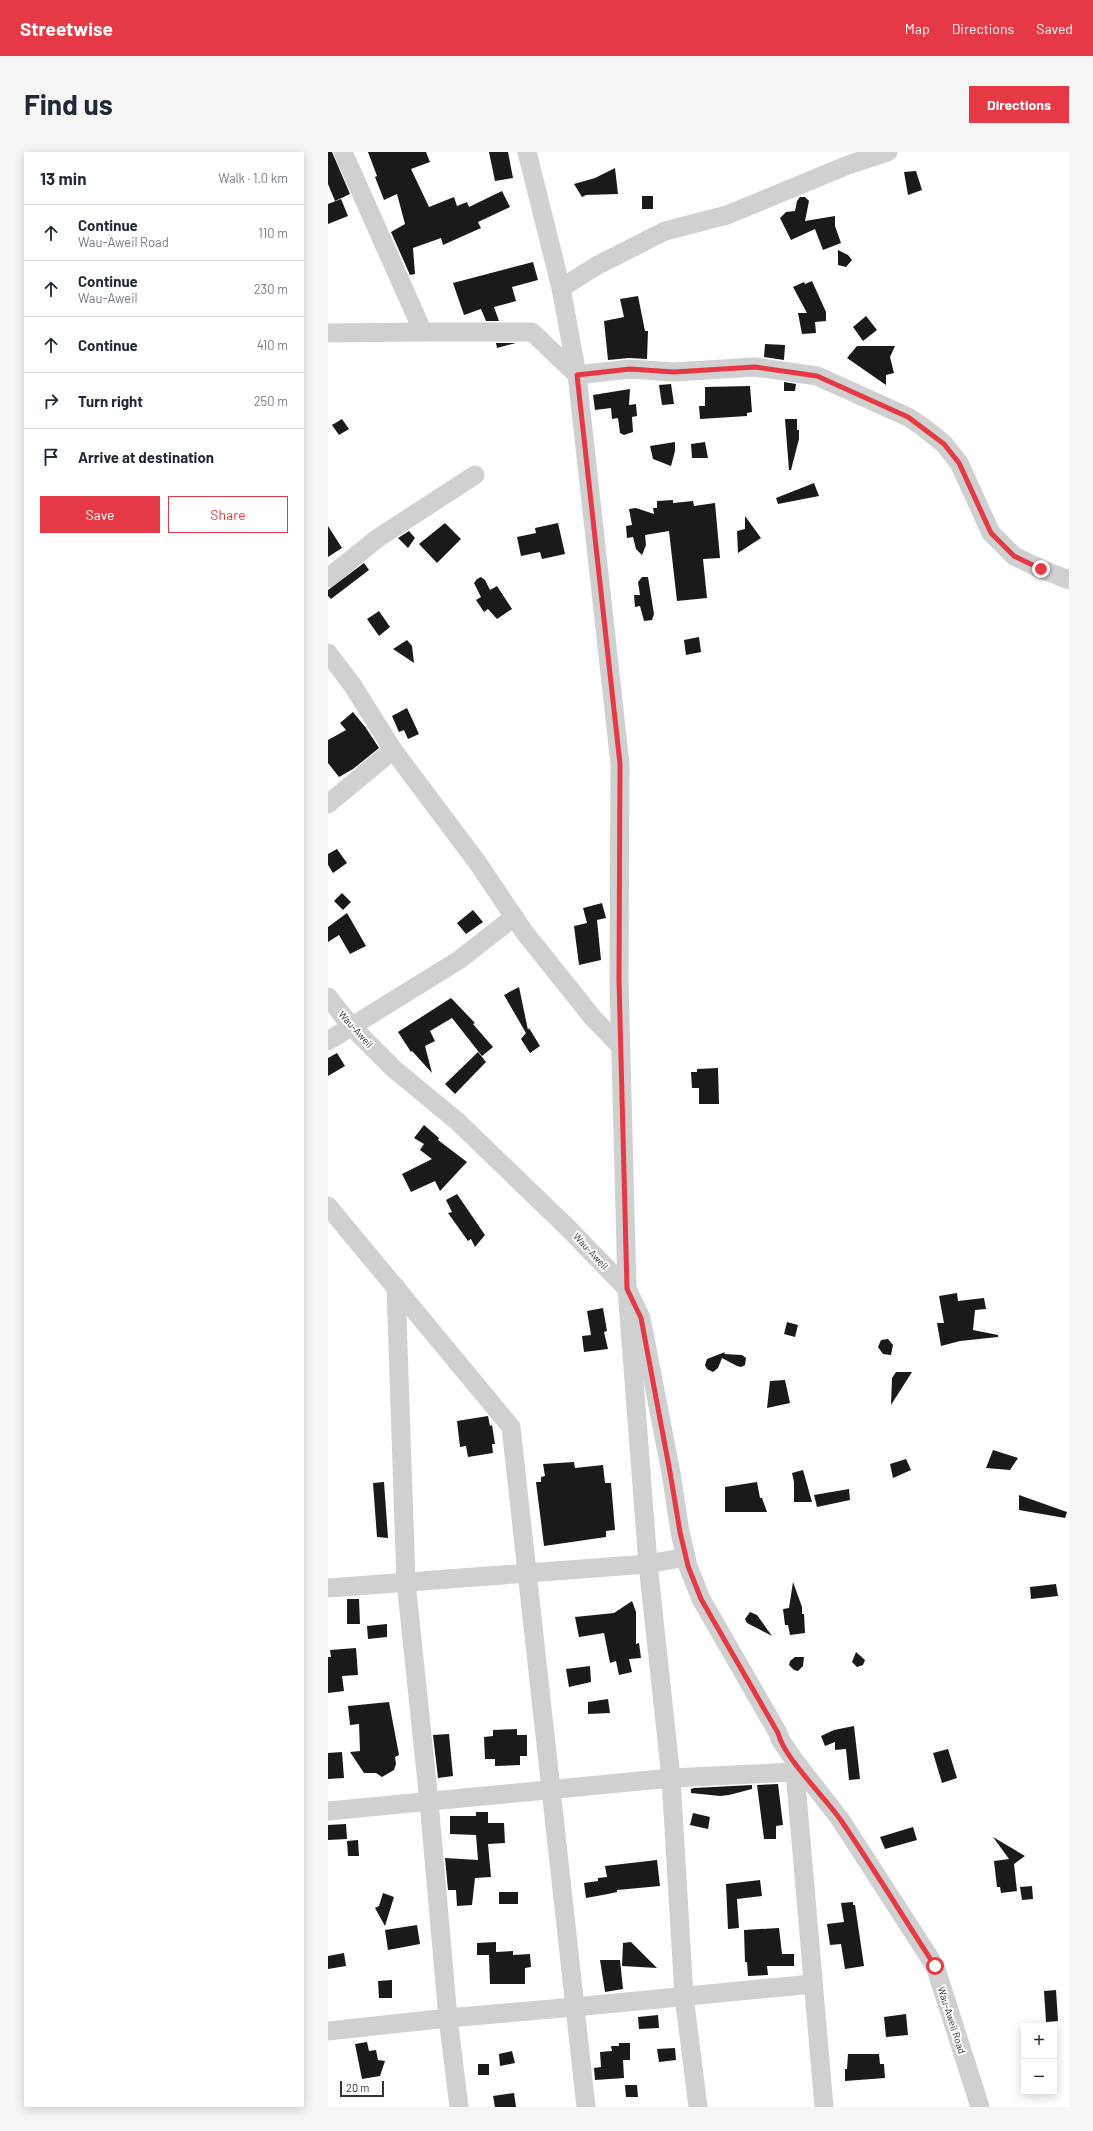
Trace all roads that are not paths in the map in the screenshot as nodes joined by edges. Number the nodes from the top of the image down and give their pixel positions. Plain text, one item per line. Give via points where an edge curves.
1 (344, 152) edge
2 (527, 152) edge
3 (888, 152) edge
4 (843, 158) edge
5 (561, 288) junction
6 (423, 332) junction
7 (328, 333) edge
8 (577, 375) junction
9 (475, 475) dead end
10 (328, 578) edge
11 (1069, 580) edge
12 (328, 654) edge
13 (393, 750) junction
14 (328, 804) edge
15 (514, 917) junction
16 (328, 997) edge
17 (351, 1026) junction
18 (328, 1041) edge
19 (620, 1046) junction
20 (328, 1206) edge
21 (396, 1287) junction
22 (627, 1289) junction
23 (686, 1557) junction
24 (648, 1564) junction
25 (528, 1573) junction
26 (406, 1582) junction
27 (328, 1588) edge
28 (794, 1766) junction
29 (671, 1778) junction
30 (552, 1789) junction
31 (429, 1802) junction
32 (328, 1812) edge
33 (812, 1984) junction
34 (684, 1996) junction
35 (575, 2007) junction
36 (448, 2018) junction
37 (328, 2031) edge
38 (459, 2107) edge
39 (586, 2107) edge
40 (698, 2107) edge
41 (824, 2107) edge
42 (980, 2107) edge

1 - 6 street
2 - 5 street
3 - 4 street
4 - 5 street via 726,215 665,231 598,265
5 - 8 street
6 - 7 street
6 - 8 street via 532,332
8 - 11 street via 630,369 674,372 755,367 817,376 908,417 944,444 959,463 991,533 1014,556
8 - 19 street via 620,764
9 - 10 street via 378,538
12 - 13 street via 353,686
13 - 14 street
13 - 15 street via 477,862
15 - 17 street via 459,960
15 - 19 street via 593,1018
16 - 17 street, Wau-Aweil
17 - 18 street
17 - 22 street, Wau-Aweil via 394,1069 468,1131
19 - 22 street
20 - 21 street
21 - 25 street via 511,1427
21 - 26 street
22 - 23 street, Wau-Aweil via 641,1318
22 - 24 street
23 - 24 street
23 - 28 street, Wau-Aweil via 701,1599 778,1733
24 - 25 street
24 - 29 street
25 - 26 street
25 - 30 street
26 - 27 street
26 - 31 street
28 - 29 street
28 - 33 street
28 - 42 street, Wau-Aweil Road via 840,1818 935,1966
29 - 30 street
29 - 34 street
30 - 31 street
30 - 35 street
31 - 32 street
31 - 36 street
33 - 34 street
33 - 41 street
34 - 35 street
34 - 40 street
35 - 36 street
35 - 39 street
36 - 37 street
36 - 38 street

